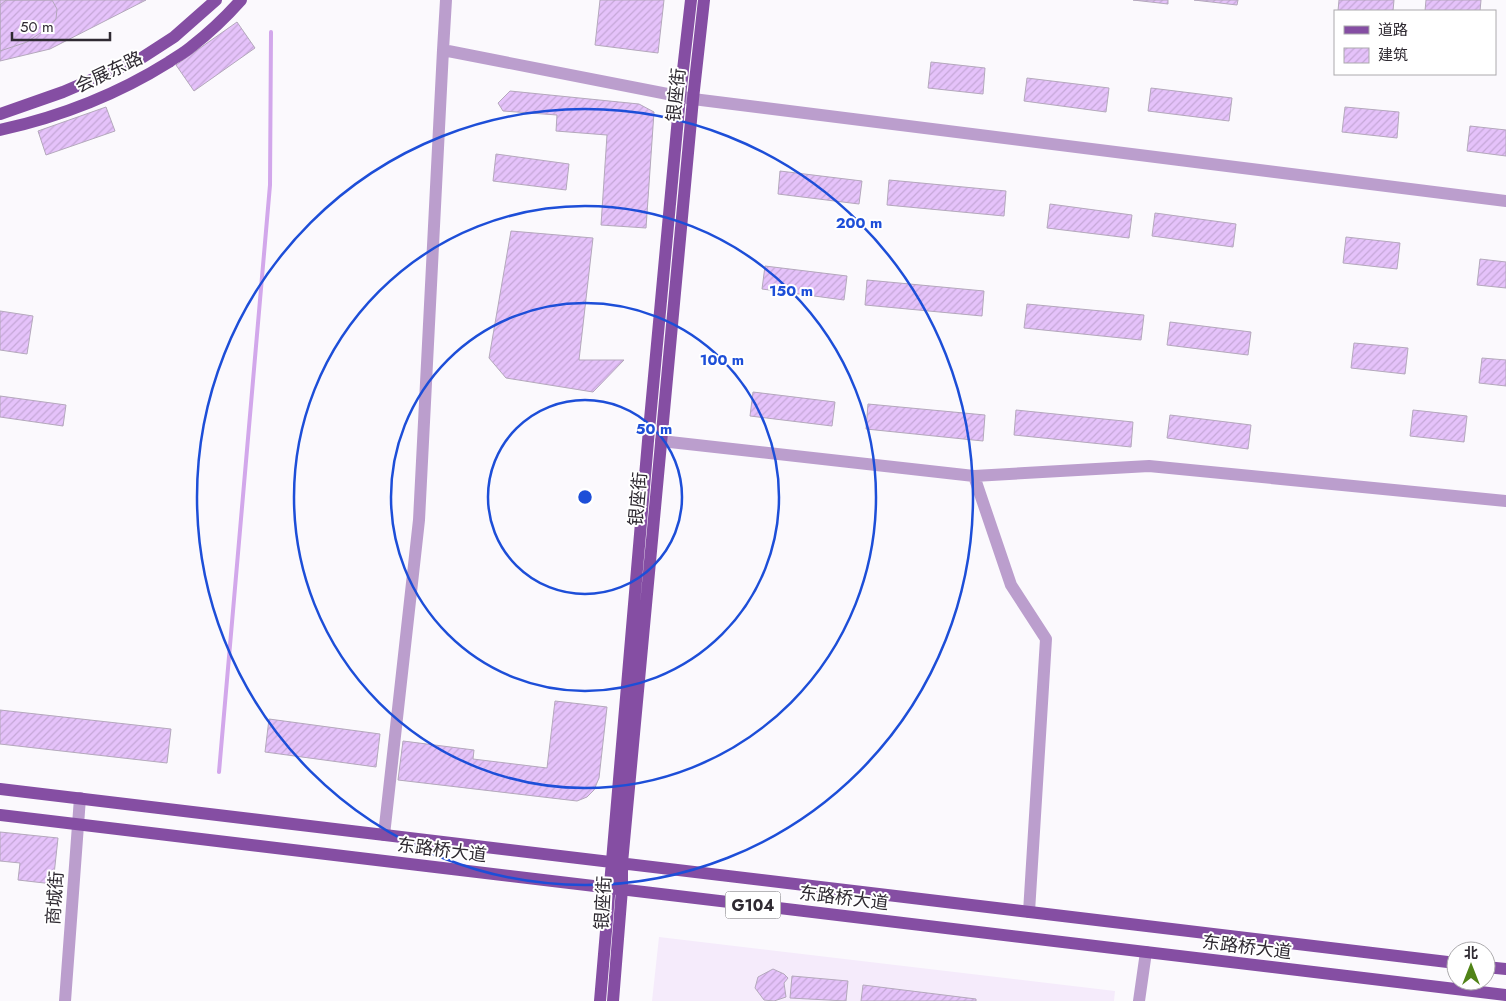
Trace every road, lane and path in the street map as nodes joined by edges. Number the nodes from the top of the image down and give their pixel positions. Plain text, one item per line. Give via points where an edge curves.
1 (216, 0) edge
2 (240, 0) edge
3 (446, 0) edge
4 (691, 0) edge
5 (704, 0) edge
6 (442, 50) junction
7 (687, 98) junction
8 (0, 114) edge
9 (0, 130) edge
10 (1506, 201) edge
11 (661, 441) junction
12 (974, 476) junction
13 (1506, 501) edge
14 (0, 788) edge
15 (80, 798) junction
16 (0, 815) edge
17 (78, 824) junction
18 (384, 835) junction
19 (616, 863) junction
20 (609, 888) junction
21 (622, 889) junction
22 (1029, 912) junction
23 (1146, 952) junction
24 (1446, 963) edge
25 (1506, 995) edge
26 (65, 1001) edge
27 (600, 1001) edge
28 (613, 1001) edge
29 (1139, 1001) edge

1 - 8 main road, 会展东路 via 174,37 140,59 63,92
2 - 9 main road, 会展东路 via 228,15 190,48 151,73 71,109
3 - 6 street
4 - 7 main road
5 - 7 main road, 银座街
6 - 7 street
6 - 18 street via 419,520
7 - 10 street
7 - 11 main road, 银座街
7 - 19 main road
11 - 12 street
11 - 19 main road, 银座街
12 - 13 street via 1149,466
12 - 22 street via 1011,585 1046,639
14 - 15 main road, 东路桥大道 / G104
15 - 17 street, 商城街
15 - 18 main road, 东路桥大道 / G104
16 - 17 main road, 东路桥大道 / G104
17 - 20 main road, 东路桥大道 / G104
17 - 26 street, 商城街
18 - 19 main road, 东路桥大道 / G104
19 - 20 main road
19 - 21 main road, 银座街
19 - 22 main road, 东路桥大道 / G104
20 - 21 main road, 东路桥大道 / G104
20 - 27 main road
21 - 23 main road, 东路桥大道 / G104
21 - 28 main road, 银座街
22 - 24 main road, 东路桥大道 / G104
23 - 25 main road, 东路桥大道 / G104
23 - 29 street

